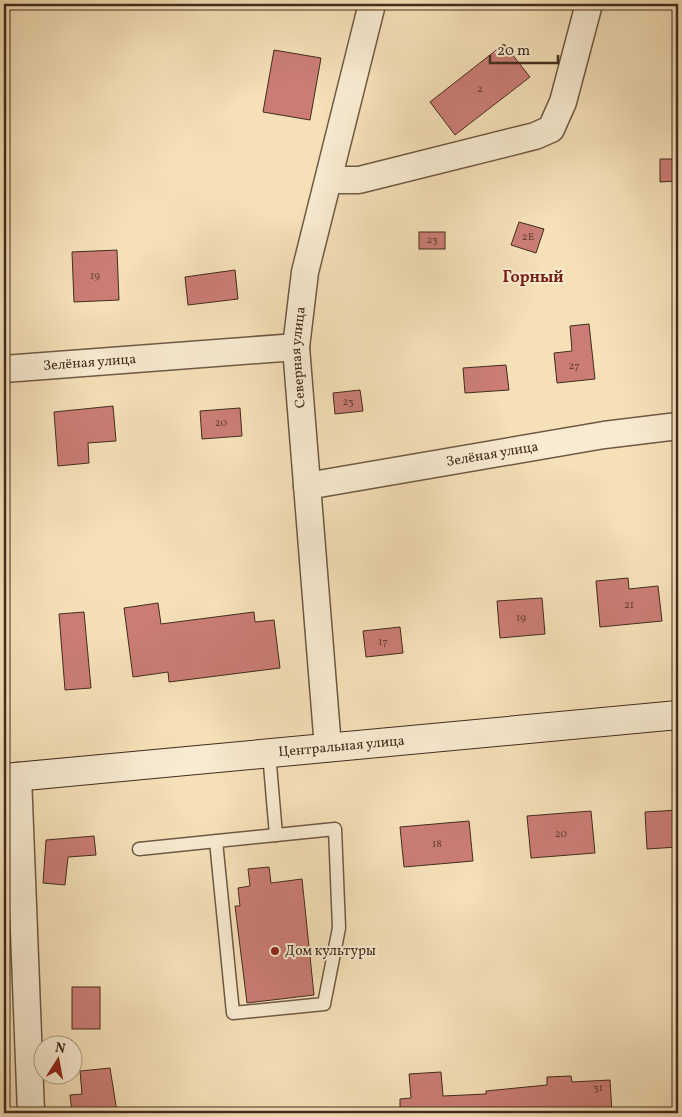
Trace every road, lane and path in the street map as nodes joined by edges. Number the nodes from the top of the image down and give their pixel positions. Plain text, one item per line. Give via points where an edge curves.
1 (372, 4) edge
2 (589, 4) edge
3 (329, 180) junction
4 (296, 347) junction
5 (4, 369) edge
6 (678, 426) edge
7 (307, 486) junction
8 (678, 715) edge
9 (328, 748) junction
10 (269, 753) junction
11 (8, 784) edge
12 (276, 835) junction
13 (216, 841) junction
14 (139, 849) dead end
15 (31, 1113) edge

1 - 3 street, Северная улица
2 - 3 street via 563,102 551,129 535,136 358,180
3 - 4 street, Северная улица via 306,272
4 - 5 street, Зелёная улица
4 - 7 street, Северная улица
6 - 7 street, Зелёная улица via 604,435
7 - 9 street, Северная улица
8 - 9 street, Центральная улица
9 - 10 street, Центральная улица
10 - 11 street, Центральная улица
10 - 12 lane
11 - 15 street
12 - 13 lane
12 - 13 lane via 335,828 339,928 324,1004 233,1012
13 - 14 lane

